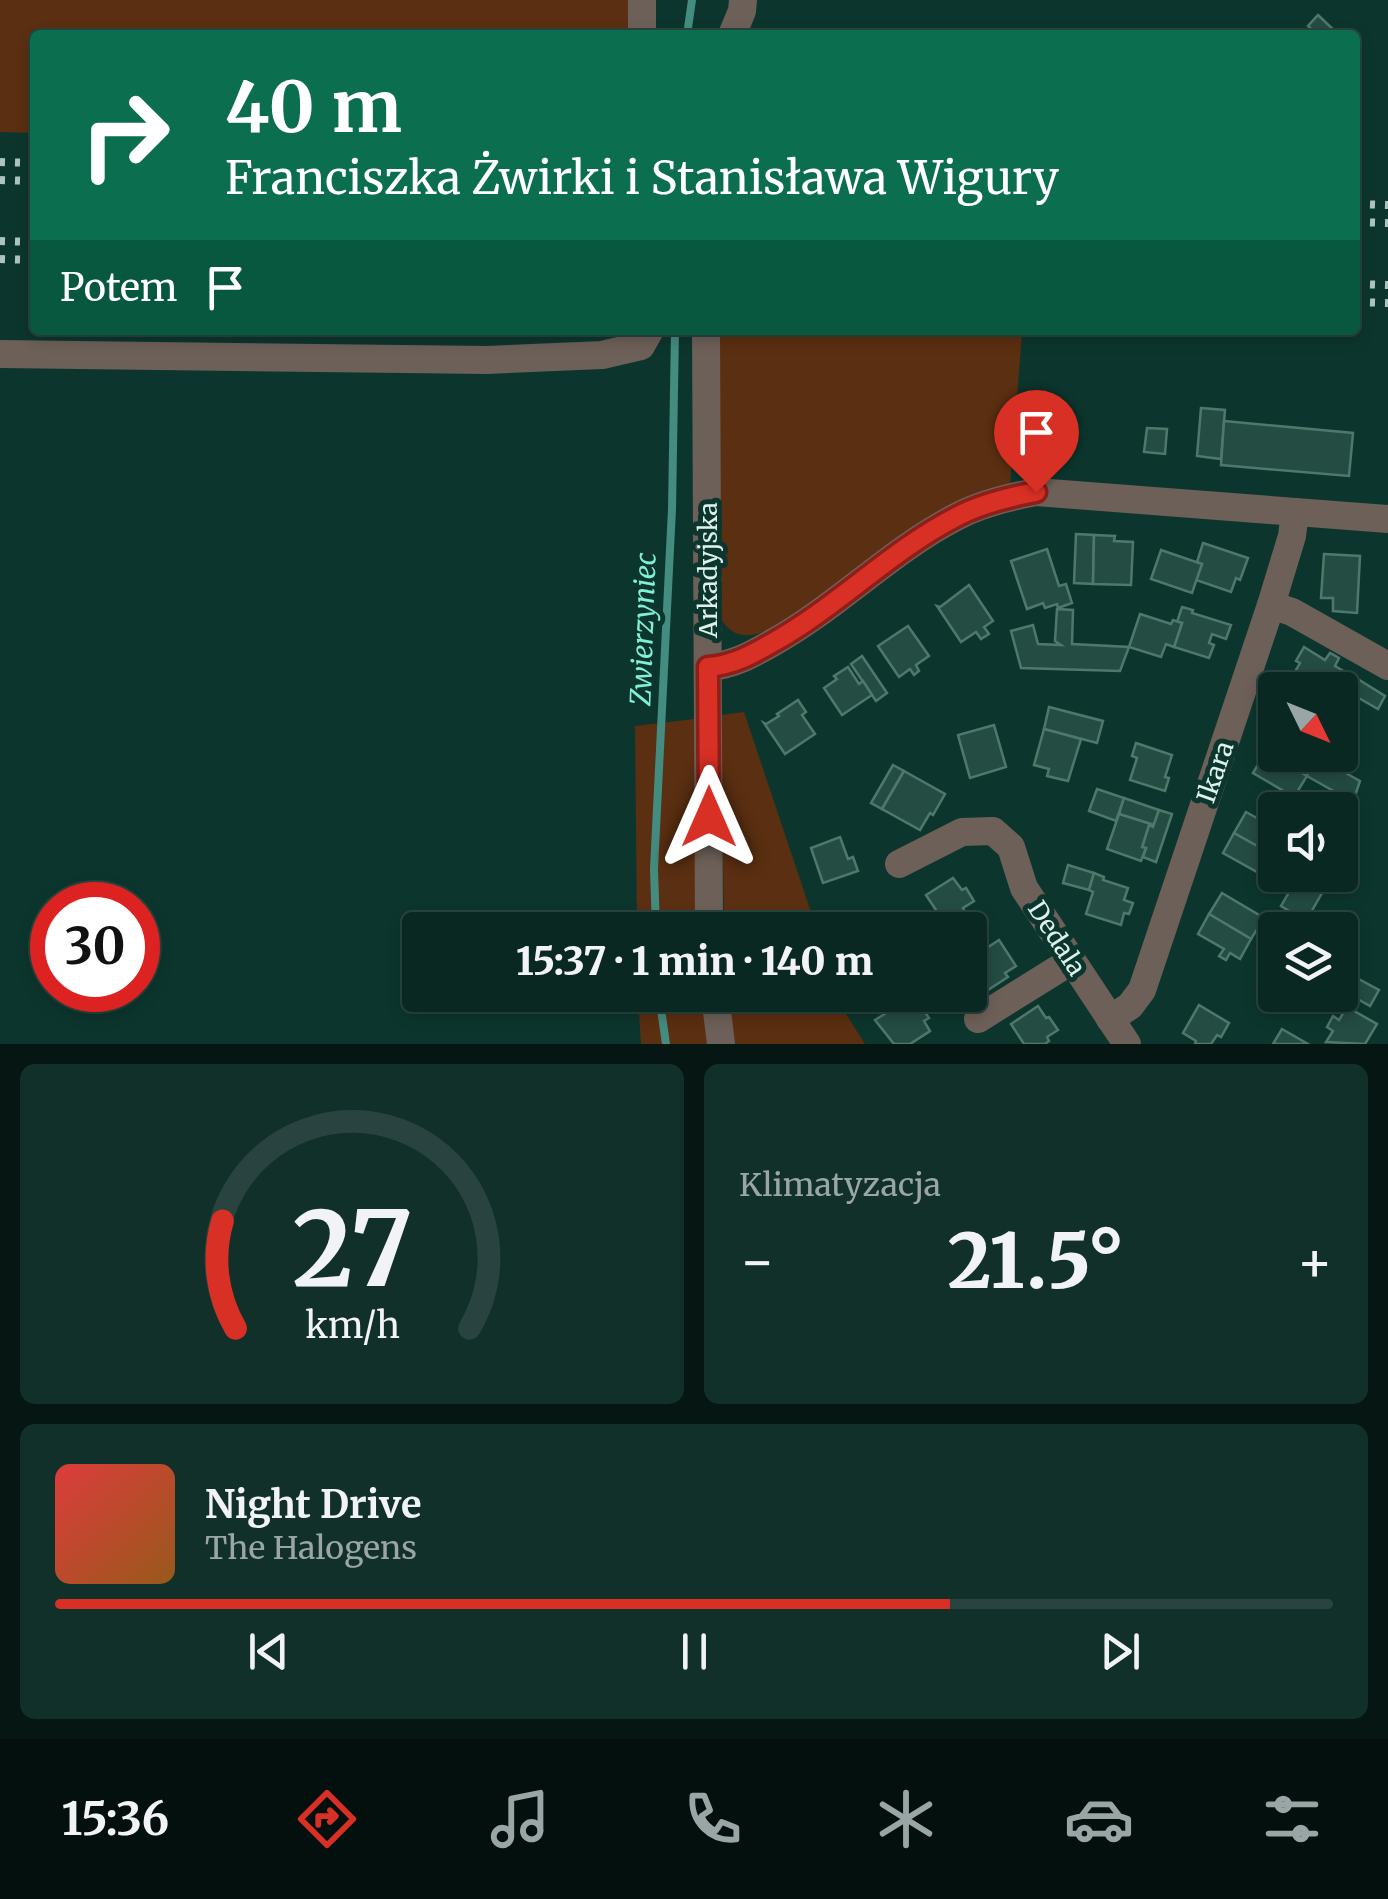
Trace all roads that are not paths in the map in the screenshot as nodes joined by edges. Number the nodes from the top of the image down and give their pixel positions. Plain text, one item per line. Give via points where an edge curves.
1 (642, 0) edge
2 (743, 0) edge
3 (642, 30) edge
4 (734, 30) edge
5 (647, 335) edge
6 (706, 335) edge
7 (0, 354) edge
8 (1296, 512) junction
9 (1388, 518) edge
10 (1271, 605) junction
11 (1388, 666) edge
12 (708, 667) junction
13 (900, 864) dead end
14 (709, 912) edge
15 (1071, 960) junction
16 (718, 1012) edge
17 (978, 1019) dead end
18 (1110, 1019) junction
19 (721, 1044) edge
20 (1127, 1044) edge

1 - 3 street
2 - 4 street
5 - 7 street via 641,346 602,355 487,360
6 - 12 street, Arkadyjska
8 - 9 street
8 - 10 street, Ikara
8 - 12 street via 1036,492 1010,497 930,532 794,631 738,662
10 - 11 street
10 - 18 street, Ikara via 1142,990
12 - 14 street, Arkadyjska
13 - 15 street, Dedala via 962,832 992,832 1012,847 1024,888
15 - 17 street
15 - 18 street, Dedala
16 - 19 street
18 - 20 street, Dedala

